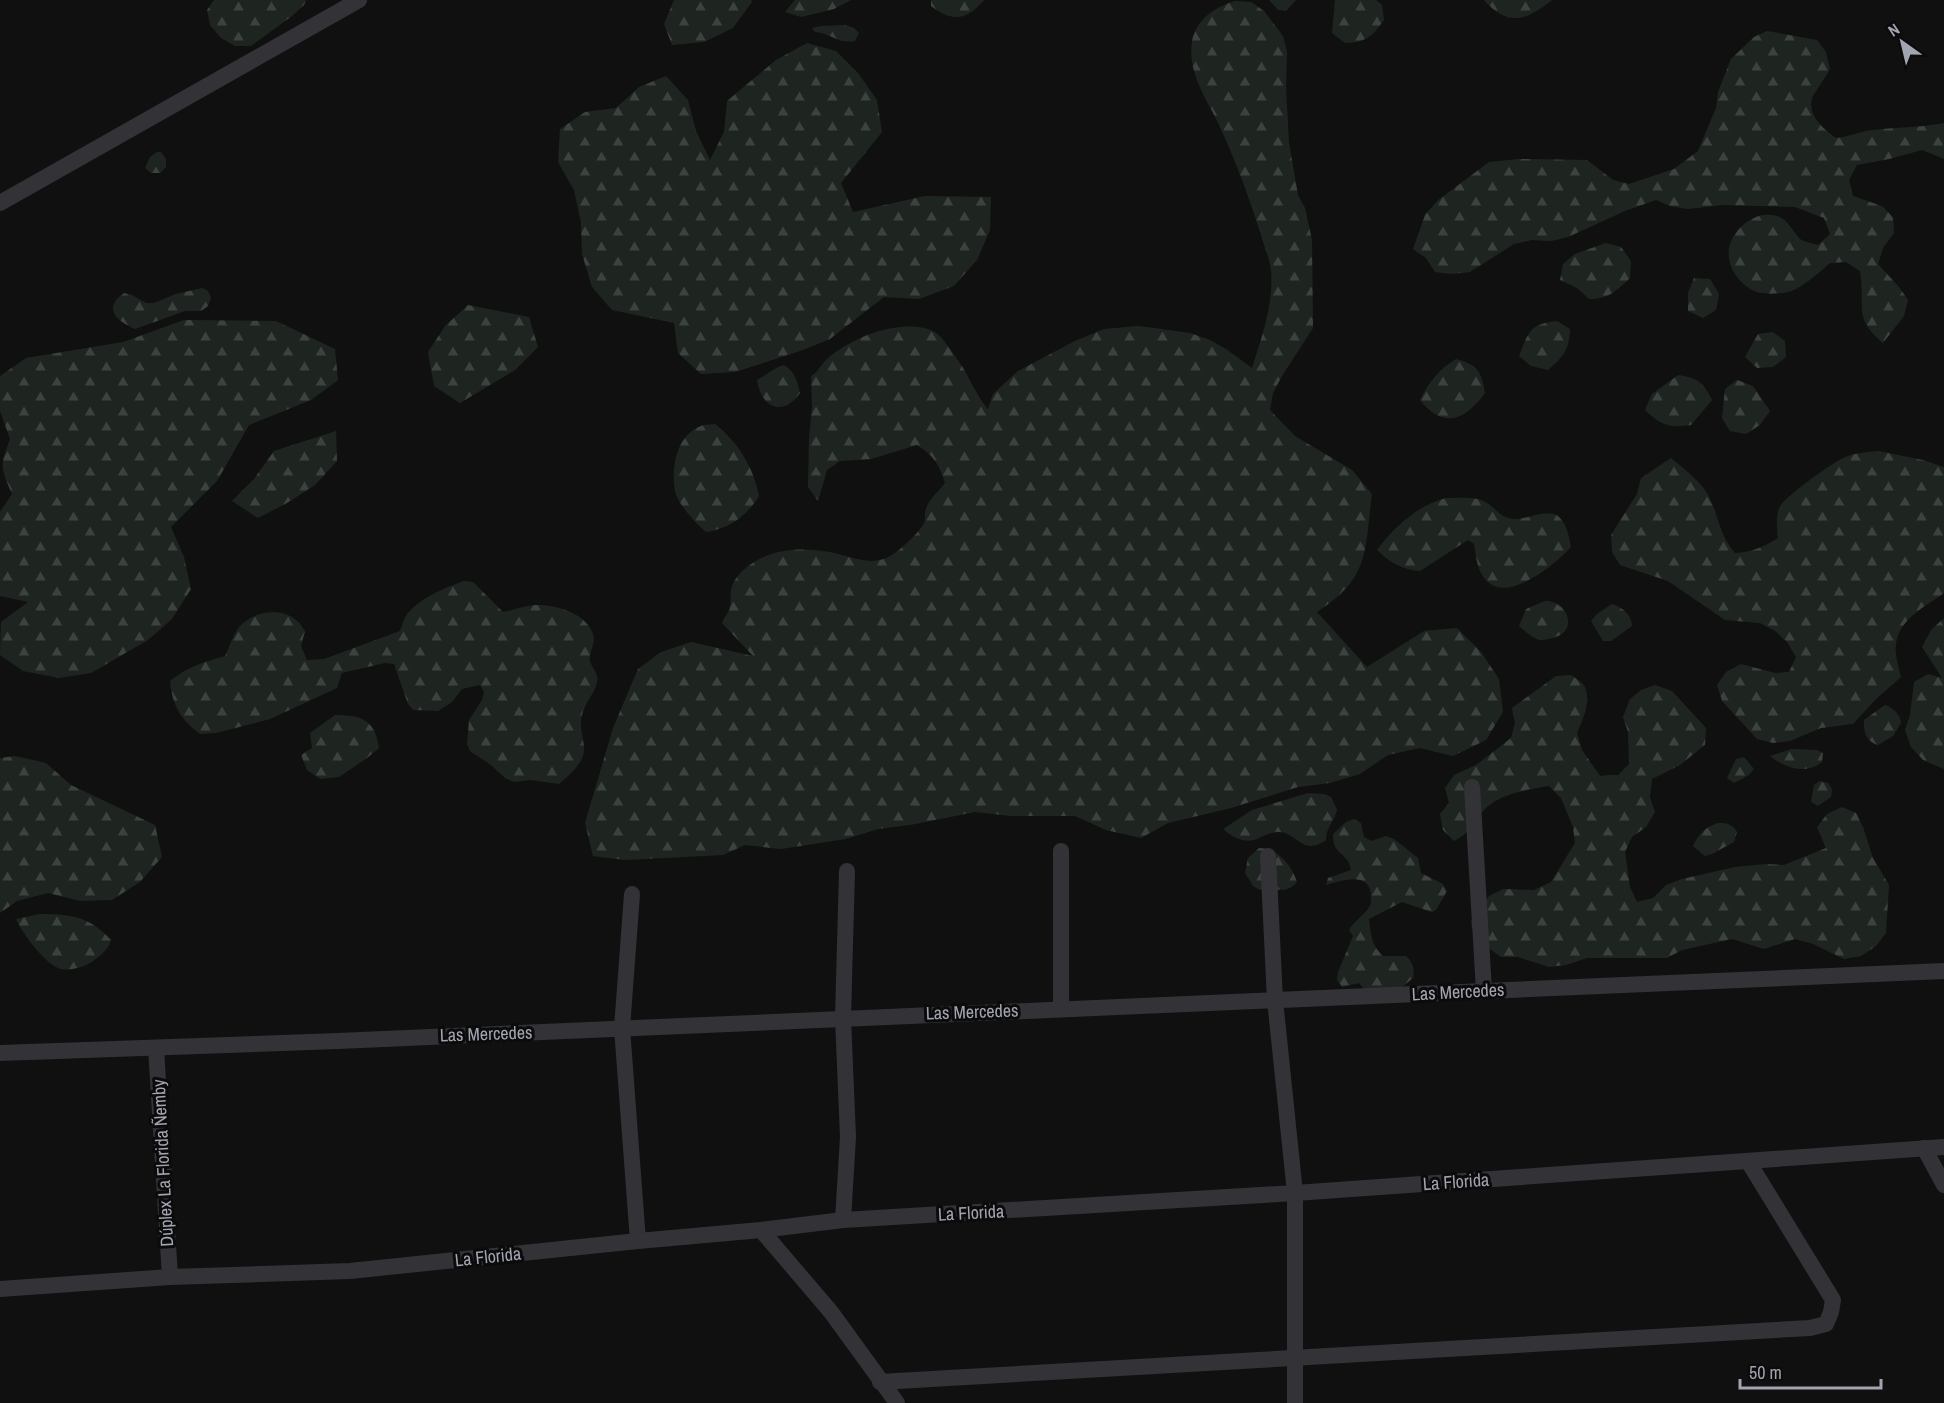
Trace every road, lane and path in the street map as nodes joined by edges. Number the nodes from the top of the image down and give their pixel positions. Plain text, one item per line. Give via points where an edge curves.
1 (359, 0) edge
2 (0, 203) edge
3 (1472, 787) dead end
4 (1061, 851) dead end
5 (1268, 856) dead end
6 (847, 871) dead end
7 (632, 894) dead end
8 (1944, 971) edge
9 (1484, 991) junction
10 (1275, 1000) junction
11 (1061, 1009) junction
12 (843, 1018) junction
13 (622, 1028) junction
14 (156, 1048) junction
15 (0, 1053) edge
16 (1944, 1147) edge
17 (1924, 1148) junction
18 (1748, 1161) junction
19 (1944, 1185) edge
20 (1295, 1193) junction
21 (843, 1220) junction
22 (761, 1230) junction
23 (638, 1240) junction
24 (170, 1277) junction
25 (0, 1289) edge
26 (1296, 1357) junction
27 (880, 1382) junction
28 (897, 1403) edge
29 (1295, 1403) edge

1 - 2 street
3 - 9 street
4 - 11 street
5 - 10 street
6 - 12 street
7 - 13 street
8 - 9 street, Las Mercedes
9 - 10 street, Las Mercedes
10 - 11 street, Las Mercedes
10 - 20 street
11 - 12 street, Las Mercedes
12 - 13 street, Las Mercedes
12 - 21 street via 848,1137
13 - 14 street, Las Mercedes
13 - 23 street
14 - 15 street, Las Mercedes
14 - 24 street, Dúplex La Florida Ñemby
16 - 17 street, La Florida
17 - 18 street, La Florida
17 - 19 street
18 - 20 street, La Florida
18 - 26 street via 1833,1300 1826,1324 1810,1329
20 - 21 street, La Florida
20 - 26 street
21 - 22 street, La Florida
22 - 23 street, La Florida
22 - 27 street via 831,1311
23 - 24 street, La Florida via 350,1271
24 - 25 street, La Florida
26 - 27 street
26 - 29 street
27 - 28 street

